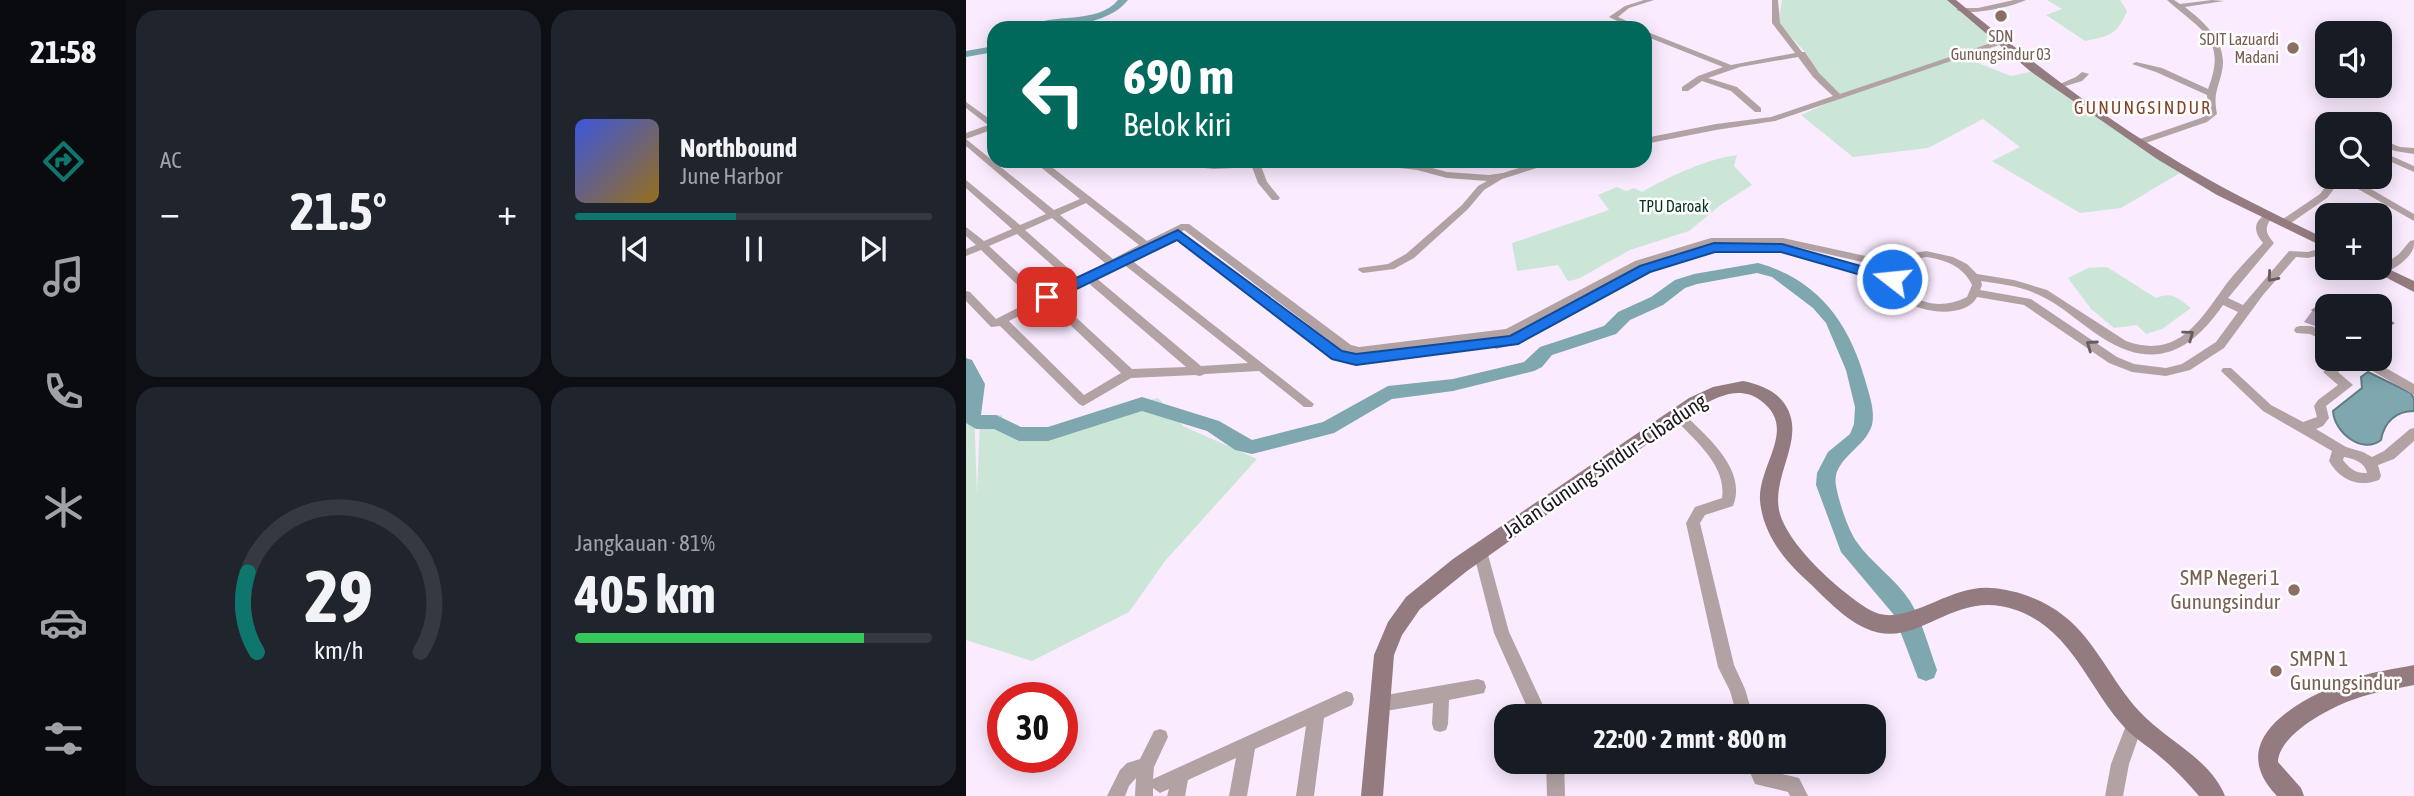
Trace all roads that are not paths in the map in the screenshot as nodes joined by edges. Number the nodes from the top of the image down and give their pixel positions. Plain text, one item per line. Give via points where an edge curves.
1 (1651, 0) edge
2 (1775, 0) edge
3 (1951, 0) edge
4 (2023, 0) edge
5 (2170, 0) edge
6 (2221, 1) edge
7 (2179, 6) junction
8 (1960, 10) junction
9 (1622, 21) edge
10 (1652, 36) edge
11 (2000, 43) junction
12 (1802, 54) junction
13 (2136, 64) dead end
14 (1731, 68) junction
15 (2085, 74) dead end
16 (1701, 78) junction
17 (2059, 86) junction
18 (1685, 89) dead end
19 (2209, 93) junction
20 (1838, 96) junction
21 (966, 104) edge
22 (1758, 110) dead end
23 (987, 120) edge
24 (987, 129) edge
25 (966, 139) edge
26 (1652, 139) edge
27 (2140, 142) junction
28 (2392, 147) edge
29 (2414, 151) edge
30 (987, 157) edge
31 (2392, 160) edge
32 (1000, 168) edge
33 (1047, 168) edge
34 (1256, 168) edge
35 (1421, 168) edge
36 (1530, 168) edge
37 (2414, 169) edge
38 (1504, 176) junction
39 (966, 183) edge
40 (2328, 189) edge
41 (2364, 189) edge
42 (1275, 198) dead end
43 (1087, 199) junction
44 (1053, 214) junction
45 (2268, 216) junction
46 (2414, 218) edge
47 (2284, 223) junction
48 (1018, 229) junction
49 (966, 230) edge
50 (1180, 232) junction
51 (2315, 240) edge
52 (2269, 243) junction
53 (2414, 243) edge
54 (983, 245) junction
55 (1148, 247) junction
56 (2315, 252) edge
57 (966, 253) edge
58 (2293, 253) junction
59 (1119, 262) junction
60 (2392, 262) edge
61 (1895, 266) junction
62 (1363, 270) dead end
63 (2392, 276) edge
64 (1974, 277) junction
65 (1083, 279) junction
66 (1892, 279) junction
67 (2414, 287) edge
68 (1976, 293) junction
69 (966, 295) edge
70 (1044, 299) junction
71 (2222, 300) junction
72 (2246, 311) junction
73 (1001, 320) junction
74 (2300, 330) dead end
75 (2315, 332) edge
76 (1260, 367) junction
77 (2227, 371) dead end
78 (2330, 371) edge
79 (2382, 371) edge
80 (1200, 372) junction
81 (1129, 374) junction
82 (2414, 390) edge
83 (1308, 404) dead end
84 (1678, 415) junction
85 (2304, 427) junction
86 (2414, 433) edge
87 (2343, 452) junction
88 (2370, 463) junction
89 (1480, 551) junction
90 (2414, 675) edge
91 (1478, 687) dead end
92 (1441, 693) junction
93 (1346, 699) dead end
94 (1380, 704) junction
95 (1535, 704) edge
96 (1741, 704) edge
97 (1316, 712) junction
98 (2135, 723) junction
99 (1440, 724) dead end
100 (1160, 737) dead end
101 (1247, 744) junction
102 (1145, 766) junction
103 (1181, 774) junction
104 (1555, 774) edge
105 (1759, 774) edge
106 (1160, 784) dead end
107 (1116, 796) edge
108 (1144, 796) edge
109 (1176, 796) edge
110 (1238, 796) edge
111 (1305, 796) edge
112 (1372, 796) edge
113 (1556, 796) edge
114 (1799, 796) edge
115 (2114, 796) edge
116 (2214, 796) edge
117 (2293, 796) edge

1 - 9 street via 1613,17
2 - 12 street via 1776,23
3 - 8 street
4 - 8 street
5 - 7 street
6 - 7 street
7 - 19 street via 2212,35 2219,63
8 - 11 street
10 - 14 street via 1711,56
11 - 17 street
11 - 20 street
12 - 14 street
12 - 20 street
13 - 19 street
14 - 16 street
15 - 17 street
16 - 18 street
16 - 22 street via 1734,89
17 - 27 street
19 - 27 street via 2211,117
20 - 26 street via 1765,121
21 - 23 street
24 - 25 street
25 - 30 street
27 - 45 street via 2197,179
28 - 29 street
31 - 37 street
32 - 44 street
33 - 43 street
34 - 42 street
35 - 38 street via 1447,175
36 - 38 street
38 - 62 street via 1481,188 1410,256 1390,267
39 - 48 street
40 - 47 street
41 - 46 street
43 - 44 street
43 - 55 street
44 - 48 street
44 - 59 street
45 - 47 street
45 - 52 street via 2261,234
47 - 51 street
48 - 54 street
48 - 65 street
49 - 54 street
50 - 55 street
50 - 61 street via 1347,348 1359,351 1508,333 1639,263 1712,241 1783,241
50 - 66 street via 1338,356 1356,360 1513,341 1645,269 1714,247 1782,248
52 - 58 street
52 - 71 street
53 - 60 street
54 - 57 street
54 - 70 street
55 - 59 street
56 - 58 street
58 -> 72 street
59 - 65 street
59 - 76 street
61 - 64 street via 1914,255 1938,255 1960,264
61 - 66 street
63 - 67 street
64 - 68 street
64 -> 71 street via 2034,288 2124,347 2145,353 2166,350 2196,331
65 - 70 street
65 - 80 street
66 - 68 street via 1910,300 1932,308 1955,307
72 -> 68 street via 2220,345 2198,360 2186,367 2151,372 2113,360 2027,302
69 - 73 street via 995,324
70 - 73 street
70 - 81 street
71 - 72 street
73 - 81 street via 1083,401
74 - 75 street
76 - 80 street
76 - 83 street
77 - 85 street via 2264,405
78 - 85 street via 2347,385 2322,403 2319,423
79 - 82 street
80 - 81 street
84 - 89 street, Jalan Gunung Sindur–Cibadung
84 - 96 street via 1722,464 1731,492 1728,502 1699,511 1693,523 1726,667
84 - 98 street, Jalan Gunung Sindur–Cibadung via 1716,391 1734,386 1755,390 1778,406 1785,422 1783,450 1768,498 1781,539 1803,565 1881,625 1898,626 1957,600 1987,596 2046,613 2072,634 2117,704
85 - 87 street
86 - 88 street via 2389,455
87 - 88 street
87 - 88 street via 2336,461 2359,479 2374,476
89 - 94 street, Jalan Gunung Sindur–Cibadung via 1406,612 1384,655
89 - 95 street via 1502,633
90 - 117 street via 2353,690 2276,735 2267,748 2266,761 2273,776
91 - 92 street
92 - 94 street
92 - 99 street
93 - 97 street
94 - 112 street, Jalan Gunung Sindur–Cibadung
97 - 101 street
97 - 111 street
98 - 115 street
98 - 116 street, Jalan Gunung Sindur–Cibadung
100 - 102 street
101 - 103 street
101 - 110 street
102 - 107 street via 1127,773
102 - 108 street
103 - 106 street
103 - 109 street
104 - 113 street
105 - 114 street via 1793,784

